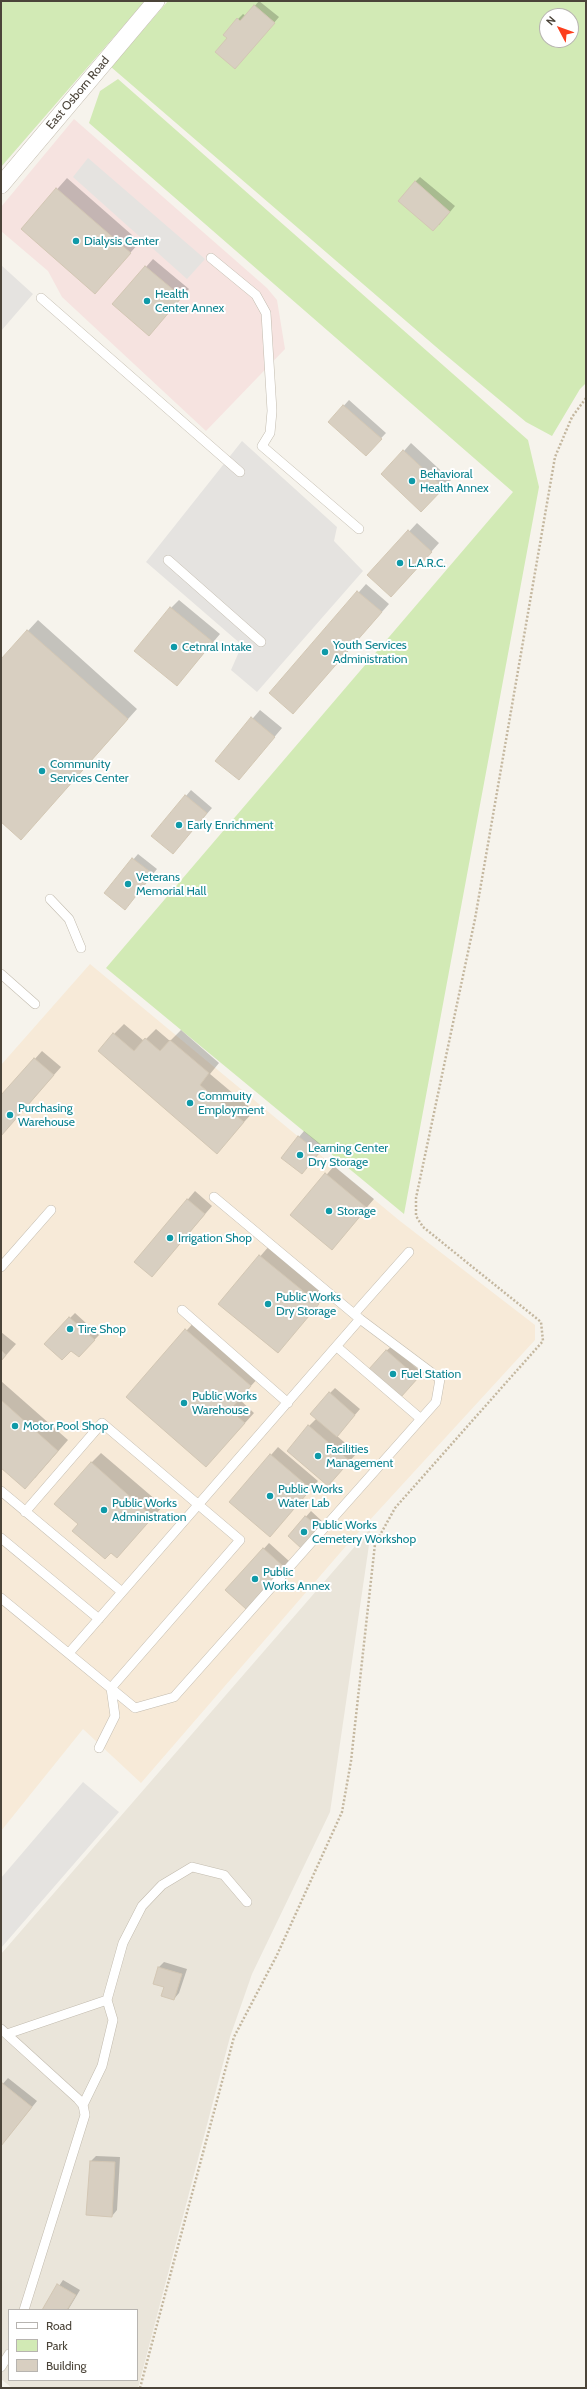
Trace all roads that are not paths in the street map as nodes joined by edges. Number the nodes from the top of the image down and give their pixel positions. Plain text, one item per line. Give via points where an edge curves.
1 (156, 1) edge
2 (1, 185) edge
3 (211, 258) dead end
4 (41, 298) dead end
5 (240, 472) dead end
6 (359, 529) dead end
7 (168, 560) dead end
8 (262, 642) dead end
9 (50, 899) dead end
10 (81, 948) dead end
11 (1, 974) edge
12 (35, 1004) dead end
13 (214, 1197) dead end
14 (51, 1210) dead end
15 (409, 1252) dead end
16 (1, 1267) edge
17 (182, 1310) dead end
18 (357, 1316) junction
19 (337, 1347) junction
20 (288, 1403) junction
21 (421, 1420) junction
22 (1, 1491) edge
23 (199, 1504) junction
24 (25, 1512) junction
25 (1, 1538) edge
26 (122, 1592) junction
27 (1, 1598) edge
28 (99, 1619) junction
29 (69, 1653) junction
30 (111, 1688) junction
31 (99, 1748) dead end
32 (247, 1902) dead end
33 (107, 2000) junction
34 (4, 2032) edge
35 (83, 2105) junction
36 (24, 2309) edge
37 (8, 2356) edge
38 (1, 2367) edge

1 - 2 street, East Osborn Road
3 - 6 lane via 256,295 266,313 272,411 270,433 262,446
4 - 5 lane
7 - 8 lane
9 - 10 lane via 68,919
11 - 12 lane
13 - 18 lane
14 - 16 lane
15 - 18 lane
17 - 20 lane
18 - 19 lane
18 - 21 lane via 440,1379 436,1402
19 - 20 lane
19 - 21 lane
20 - 23 lane
21 - 30 lane via 174,1697 135,1708
22 - 24 lane
23 - 24 lane via 102,1423
23 - 26 lane
23 - 30 lane via 240,1540
24 - 26 lane
25 - 28 lane
26 - 28 lane
27 - 29 lane
28 - 29 lane
29 - 30 lane
30 - 31 lane via 115,1716
32 - 33 lane via 224,1875 192,1867 162,1885 142,1906 123,1943
33 - 34 lane
33 - 35 lane via 113,2020 102,2066
34 - 35 lane
35 - 36 lane via 85,2116 77,2145
37 - 38 lane

